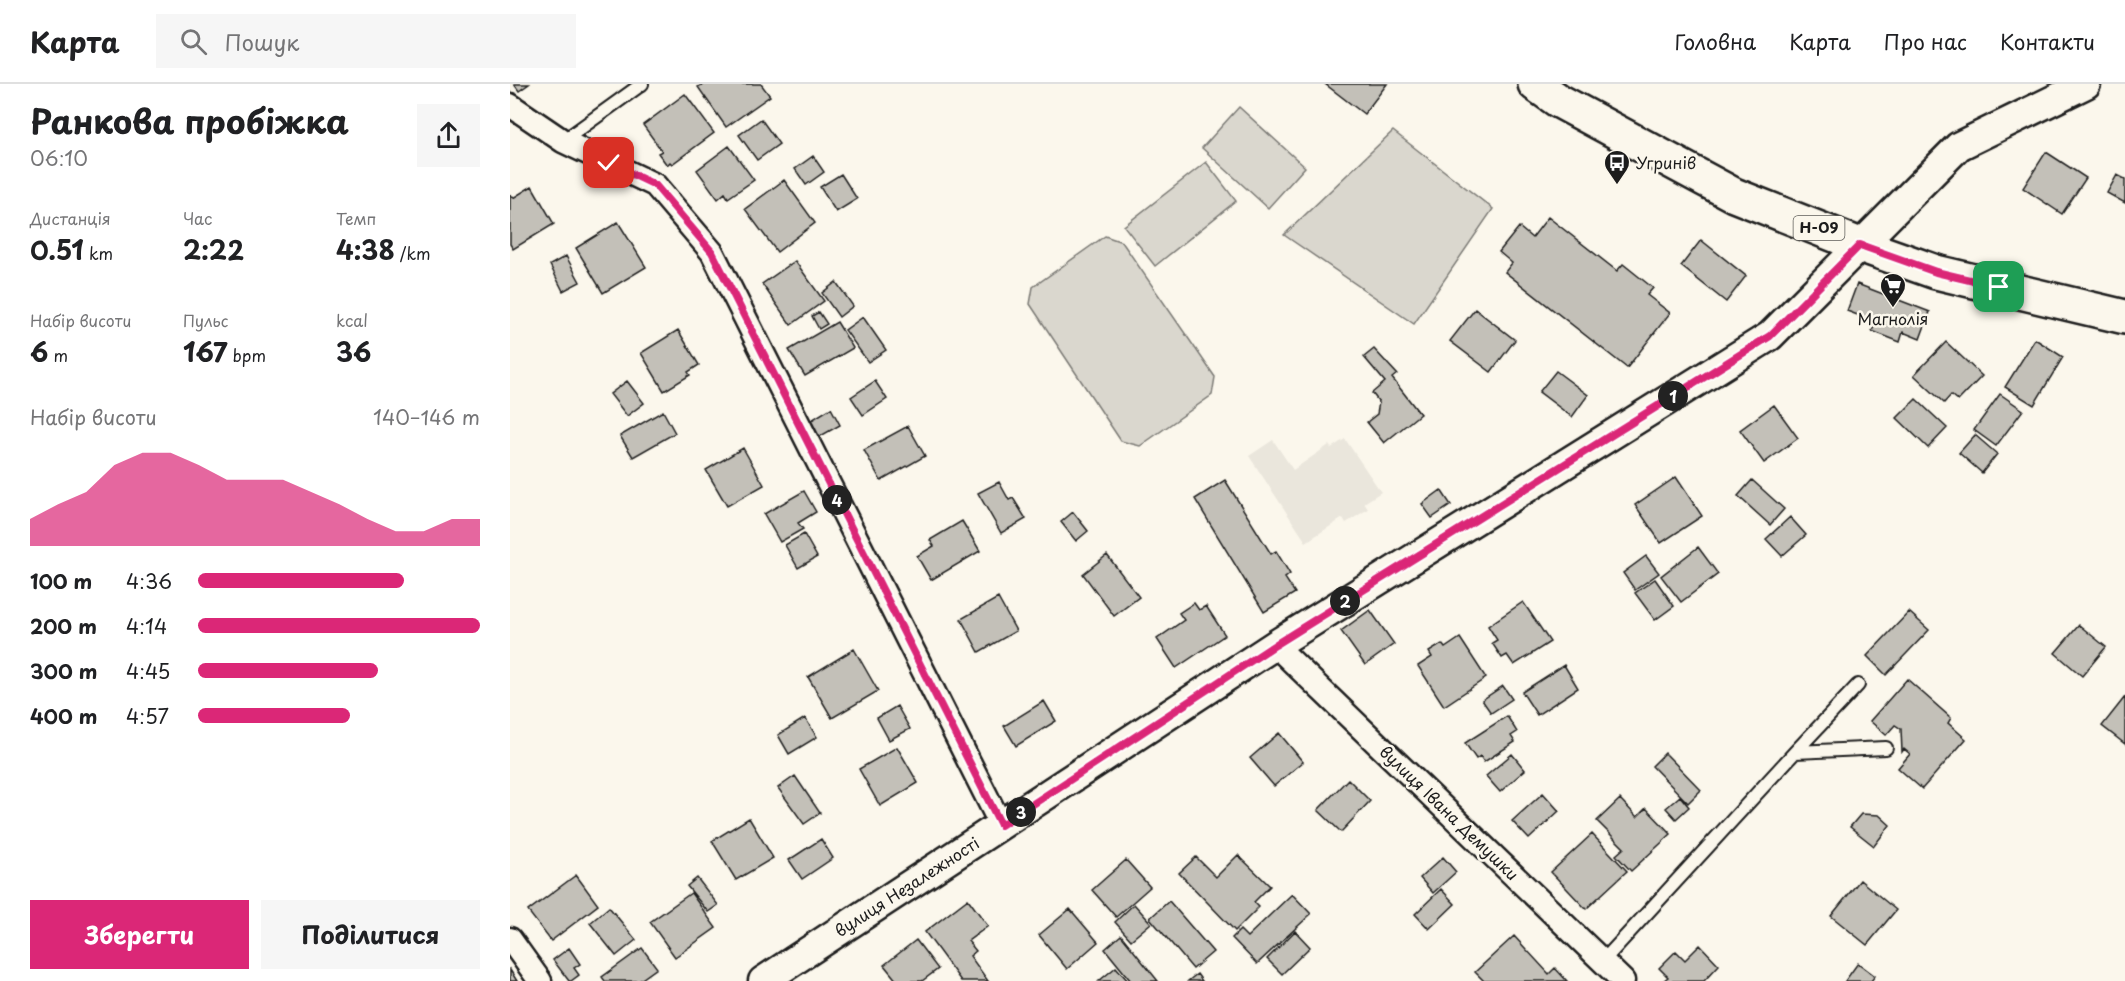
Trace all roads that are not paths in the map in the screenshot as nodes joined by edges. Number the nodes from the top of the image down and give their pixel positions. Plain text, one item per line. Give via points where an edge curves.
1 (642, 84) edge
2 (1535, 84) edge
3 (2086, 84) edge
4 (510, 105) edge
5 (563, 141) junction
6 (1860, 245) junction
7 (2125, 316) edge
8 (1275, 645) junction
9 (1858, 685) dead end
10 (1886, 748) dead end
11 (1795, 752) junction
12 (1001, 825) junction
13 (510, 939) edge
14 (1603, 961) junction
15 (540, 981) edge
16 (763, 981) edge
17 (1623, 981) edge

1 - 5 lane
2 - 6 main road, Н-09 via 1559,101 1734,195
3 - 6 street, вулиця Незалежності via 1959,146
4 - 5 street
5 - 12 street via 655,185 712,252
6 - 7 main road, Н-09 via 1936,272
6 - 8 street, вулиця Незалежності via 1770,336
8 - 12 street, вулиця Незалежності
8 - 14 street, вулиця Івана Демушки
9 - 11 lane
10 - 11 lane
11 - 14 lane
12 - 16 street, вулиця Незалежності
13 - 15 street
14 - 17 street, вулиця Івана Демушки

